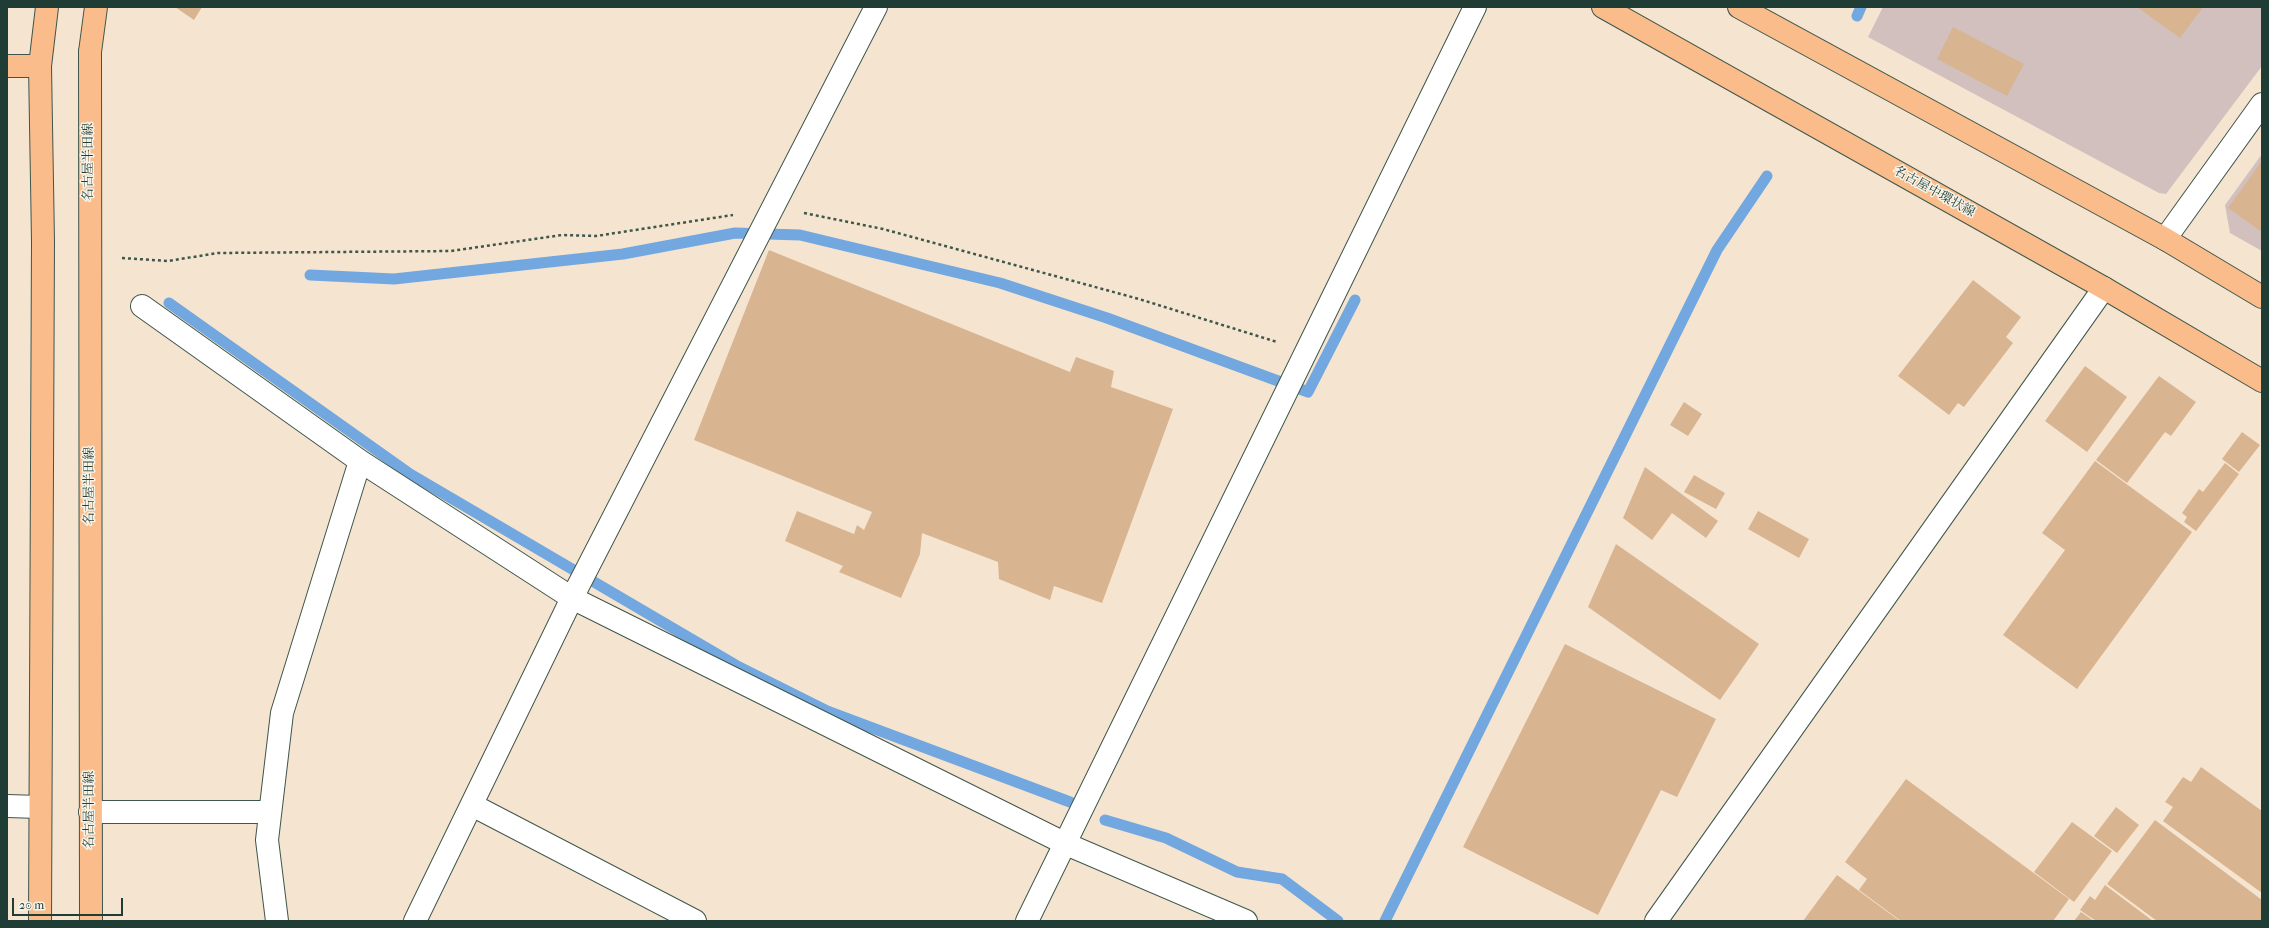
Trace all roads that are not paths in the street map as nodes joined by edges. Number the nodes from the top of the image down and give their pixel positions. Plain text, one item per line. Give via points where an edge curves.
1 (47, 7) edge
2 (96, 7) edge
3 (876, 7) edge
4 (1475, 7) edge
5 (1603, 7) edge
6 (1739, 7) edge
7 (7, 66) edge
8 (40, 66) junction
9 (2262, 104) edge
10 (2165, 239) junction
11 (2104, 288) junction
12 (2262, 297) edge
13 (142, 306) dead end
14 (2262, 381) edge
15 (360, 461) junction
16 (573, 597) junction
17 (472, 805) junction
18 (7, 806) edge
19 (40, 807) junction
20 (90, 812) junction
21 (270, 812) junction
22 (1066, 844) junction
23 (40, 921) edge
24 (90, 921) edge
25 (277, 921) edge
26 (415, 921) edge
27 (695, 921) edge
28 (1027, 921) edge
29 (1246, 921) edge
30 (1656, 921) edge

1 - 8 main road
2 - 20 main road, 名古屋半田線 via 90,52
3 - 16 street
4 - 22 street
5 - 11 main road, 名古屋中環状線
6 - 10 main road
7 - 8 main road
8 - 19 main road via 43,241
9 - 10 street
10 - 12 main road
11 - 14 main road, 名古屋中環状線
11 - 30 street
13 - 15 street
15 - 16 street
15 - 21 street via 282,713
16 - 17 street
16 - 22 street
17 - 26 street
17 - 27 street
18 - 19 street
19 - 23 main road
20 - 21 street
20 - 24 main road, 名古屋半田線
21 - 25 street via 267,840
22 - 28 street
22 - 29 street

